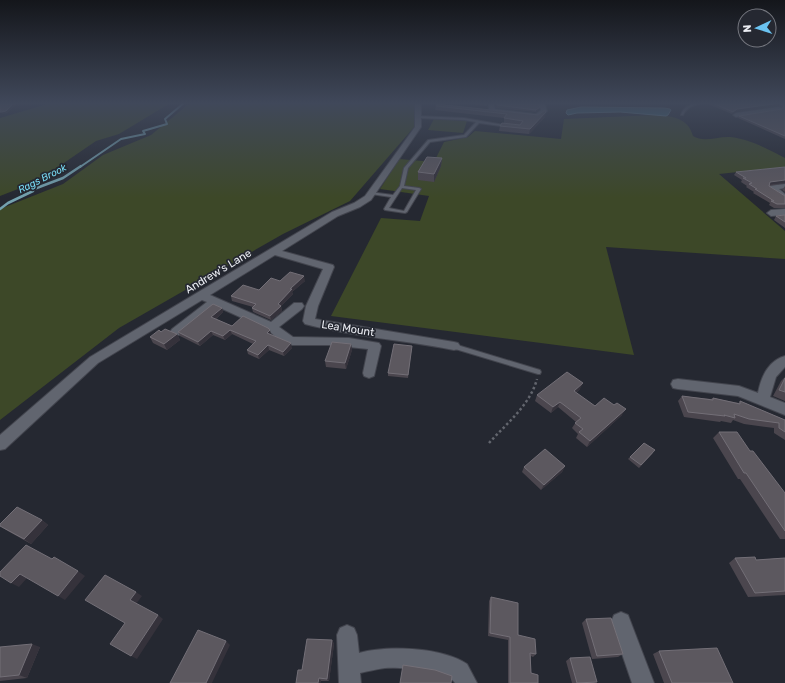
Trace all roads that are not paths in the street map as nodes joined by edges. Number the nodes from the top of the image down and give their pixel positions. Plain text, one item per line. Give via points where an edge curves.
1 (414, 134) edge
2 (467, 134) edge
3 (785, 186) edge
4 (401, 187) junction
5 (371, 193) junction
6 (394, 196) junction
7 (785, 198) edge
8 (785, 212) edge
9 (771, 213) dead end
10 (274, 252) junction
11 (200, 295) junction
12 (214, 302) junction
13 (298, 306) dead end
14 (272, 327) junction
15 (176, 332) edge
16 (454, 346) joint
17 (785, 361) edge
18 (538, 372) road end
19 (368, 373) dead end
20 (678, 384) dead end
21 (763, 399) junction
22 (785, 409) edge
23 (0, 444) edge
24 (621, 622) dead end
25 (347, 635) dead end
26 (350, 675) edge
27 (466, 683) edge
28 (643, 683) edge

1 - 5 street, Andrew's Lane
2 - 4 lane via 429,141 406,168
3 - 7 street via 772,188
4 - 6 lane
4 - 6 lane via 419,189 405,212 386,209
5 - 6 lane
5 - 10 street, Andrew's Lane via 357,205 335,214
8 - 9 street
10 - 11 street, Andrew's Lane
10 - 16 street, Lea Mount via 329,267 312,306 309,321
11 - 12 street
11 - 23 street, Andrew's Lane via 94,360
12 - 14 street
12 - 15 street
13 - 14 street
14 - 19 street via 286,339 302,342 330,341 375,346
16 - 18 lane
17 - 21 street via 771,372
20 - 21 street via 739,391
21 - 22 street
24 - 28 street
25 - 26 street
26 - 27 street via 370,660 390,658 450,666 459,670

